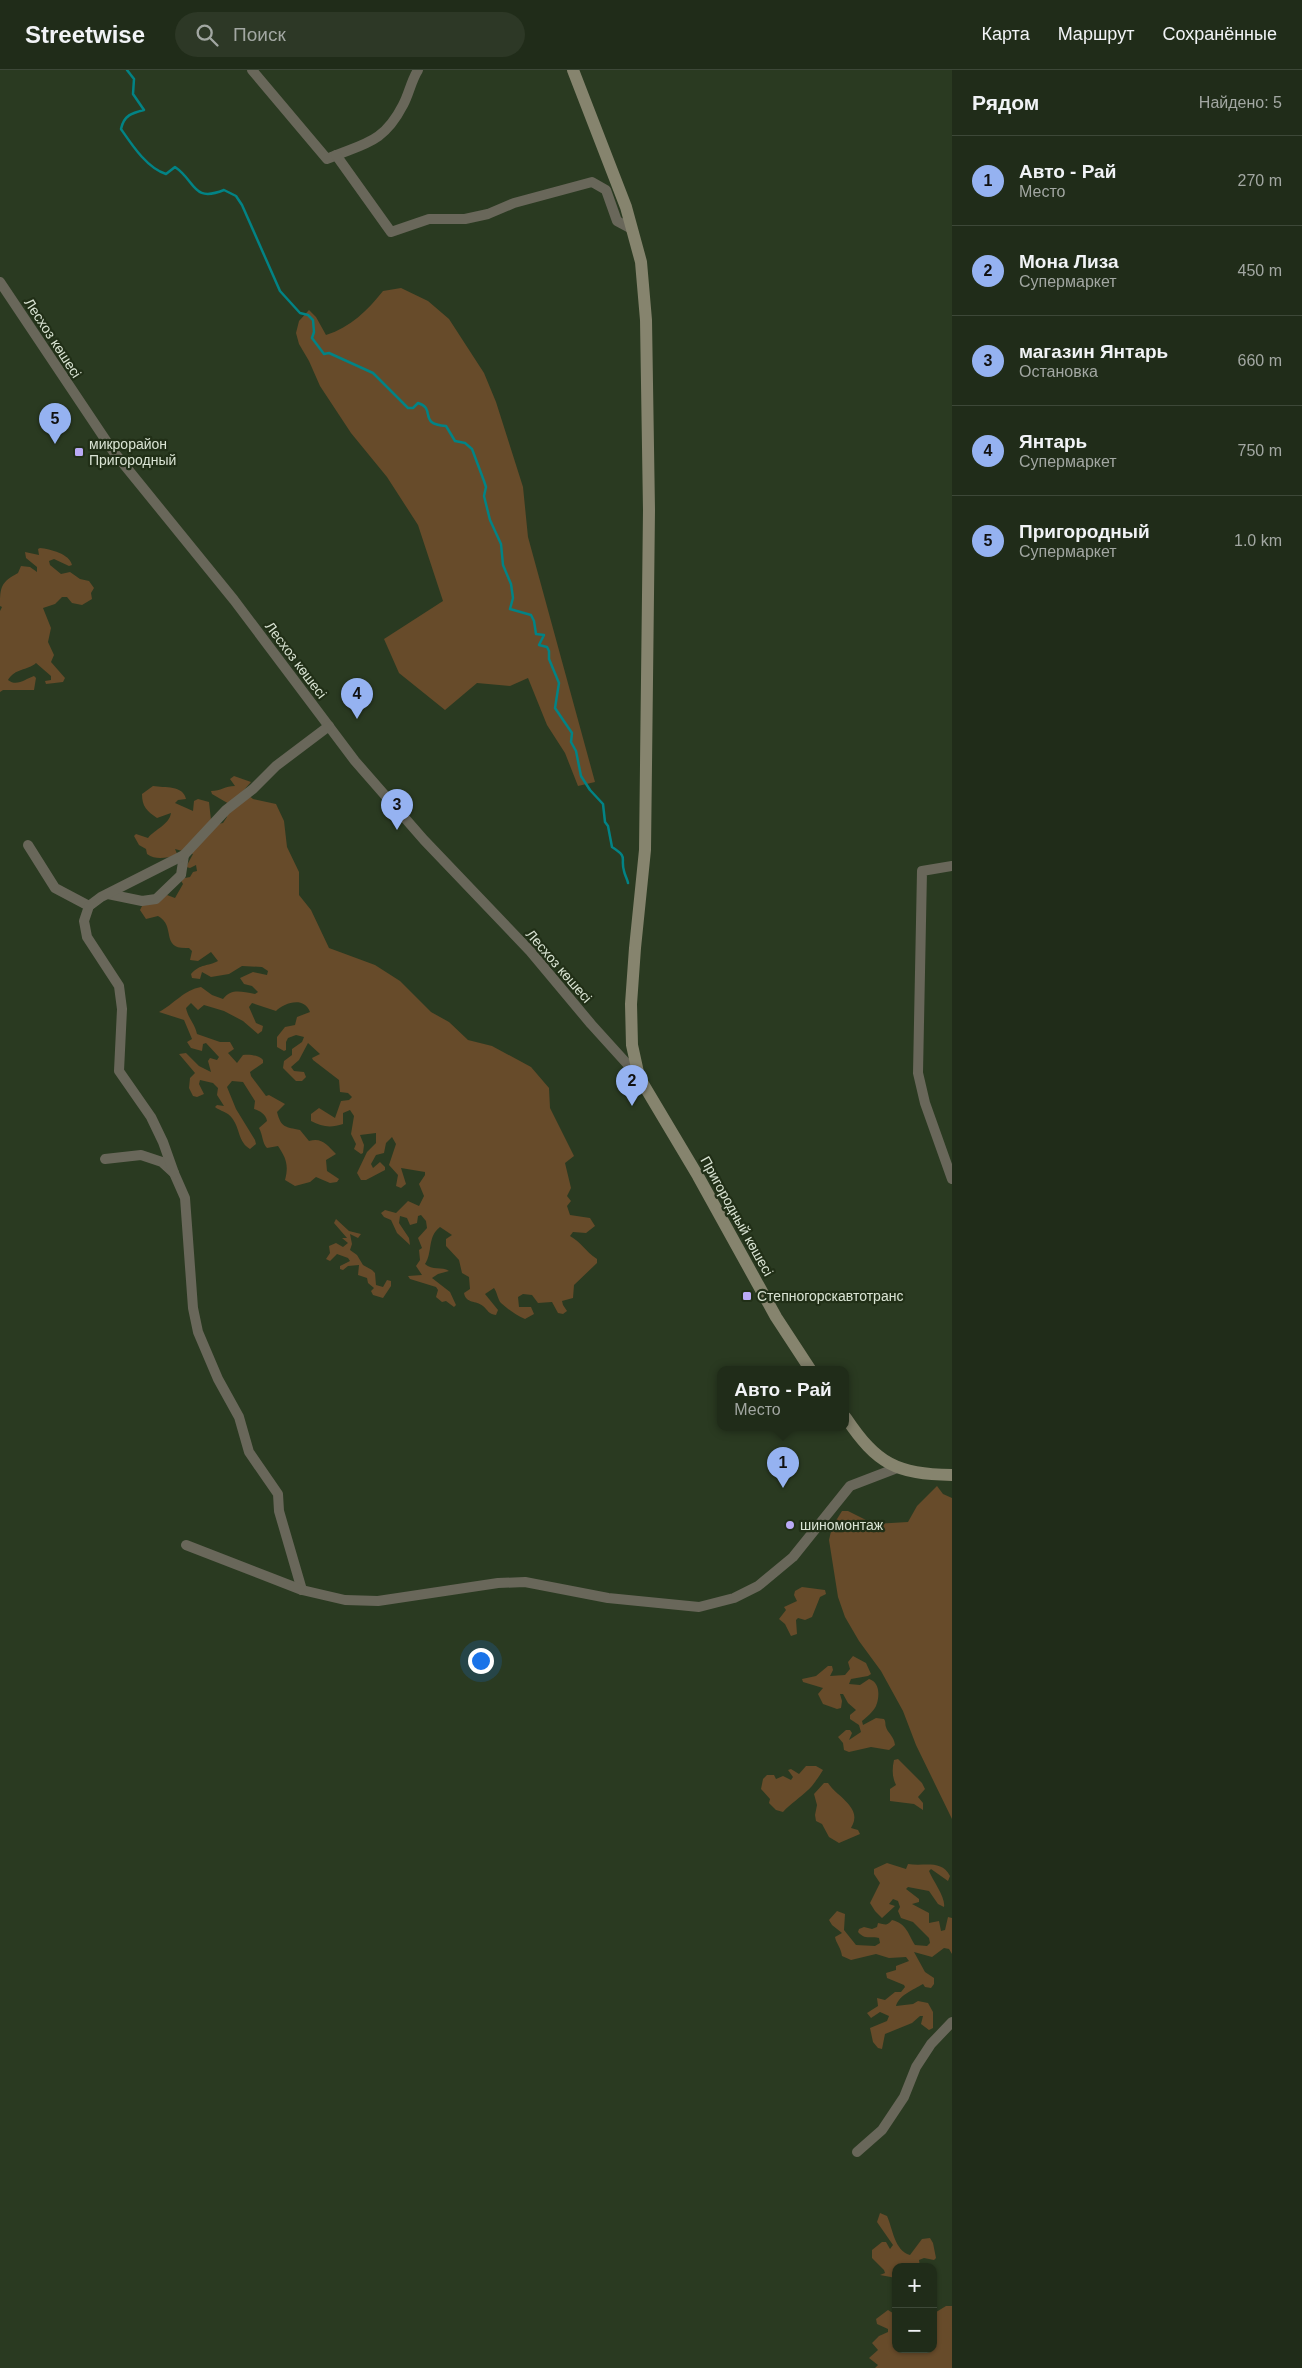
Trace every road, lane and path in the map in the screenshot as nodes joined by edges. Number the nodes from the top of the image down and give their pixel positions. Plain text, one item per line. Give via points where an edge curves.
1 (252, 70) edge
2 (418, 70) edge
3 (573, 70) edge
4 (336, 155) junction
5 (632, 229) junction
6 (0, 282) edge
7 (329, 726) junction
8 (28, 845) dead end
9 (184, 854) junction
10 (952, 866) edge
11 (108, 894) junction
12 (89, 906) junction
13 (639, 1077) junction
14 (105, 1159) dead end
15 (174, 1173) junction
16 (952, 1179) edge
17 (808, 1366) edge
18 (849, 1422) edge
19 (896, 1468) junction
20 (952, 1474) edge
21 (186, 1545) dead end
22 (302, 1590) junction
23 (952, 2022) edge
24 (857, 2152) dead end

1 - 4 street via 321,153 327,158
2 - 4 street via 389,129 379,138
3 - 5 street, Пригородный көшесі
4 - 5 street via 392,232 429,219 465,219 488,214 514,203 592,182 606,190 617,221
5 - 13 street, Пригородный көшесі via 641,262 648,378 645,850 631,1004 632,1045
6 - 7 street, Лесхоз көшесі via 118,458 234,600
7 - 9 street via 226,810
7 - 13 street, Лесхоз көшесі via 424,840 530,951
8 - 12 street via 55,888
9 - 11 street
9 - 11 street via 181,875 156,899
10 - 16 street via 922,871 918,1073
11 - 12 street
12 - 15 street via 84,921 87,937 119,986 122,1009 119,1070 151,1117
13 - 17 street, Пригородный көшесі
14 - 15 street via 141,1155 162,1162
15 - 22 street via 185,1198 193,1308 198,1332 218,1379 240,1418 249,1452 278,1494 279,1510
18 - 19 street via 868,1448
19 - 20 street via 925,1474
19 - 22 street via 850,1486 776,1572 750,1590 713,1605 699,1607 608,1598 525,1582 378,1601 345,1600
21 - 22 street
23 - 24 street via 921,2059 904,2097 882,2130

